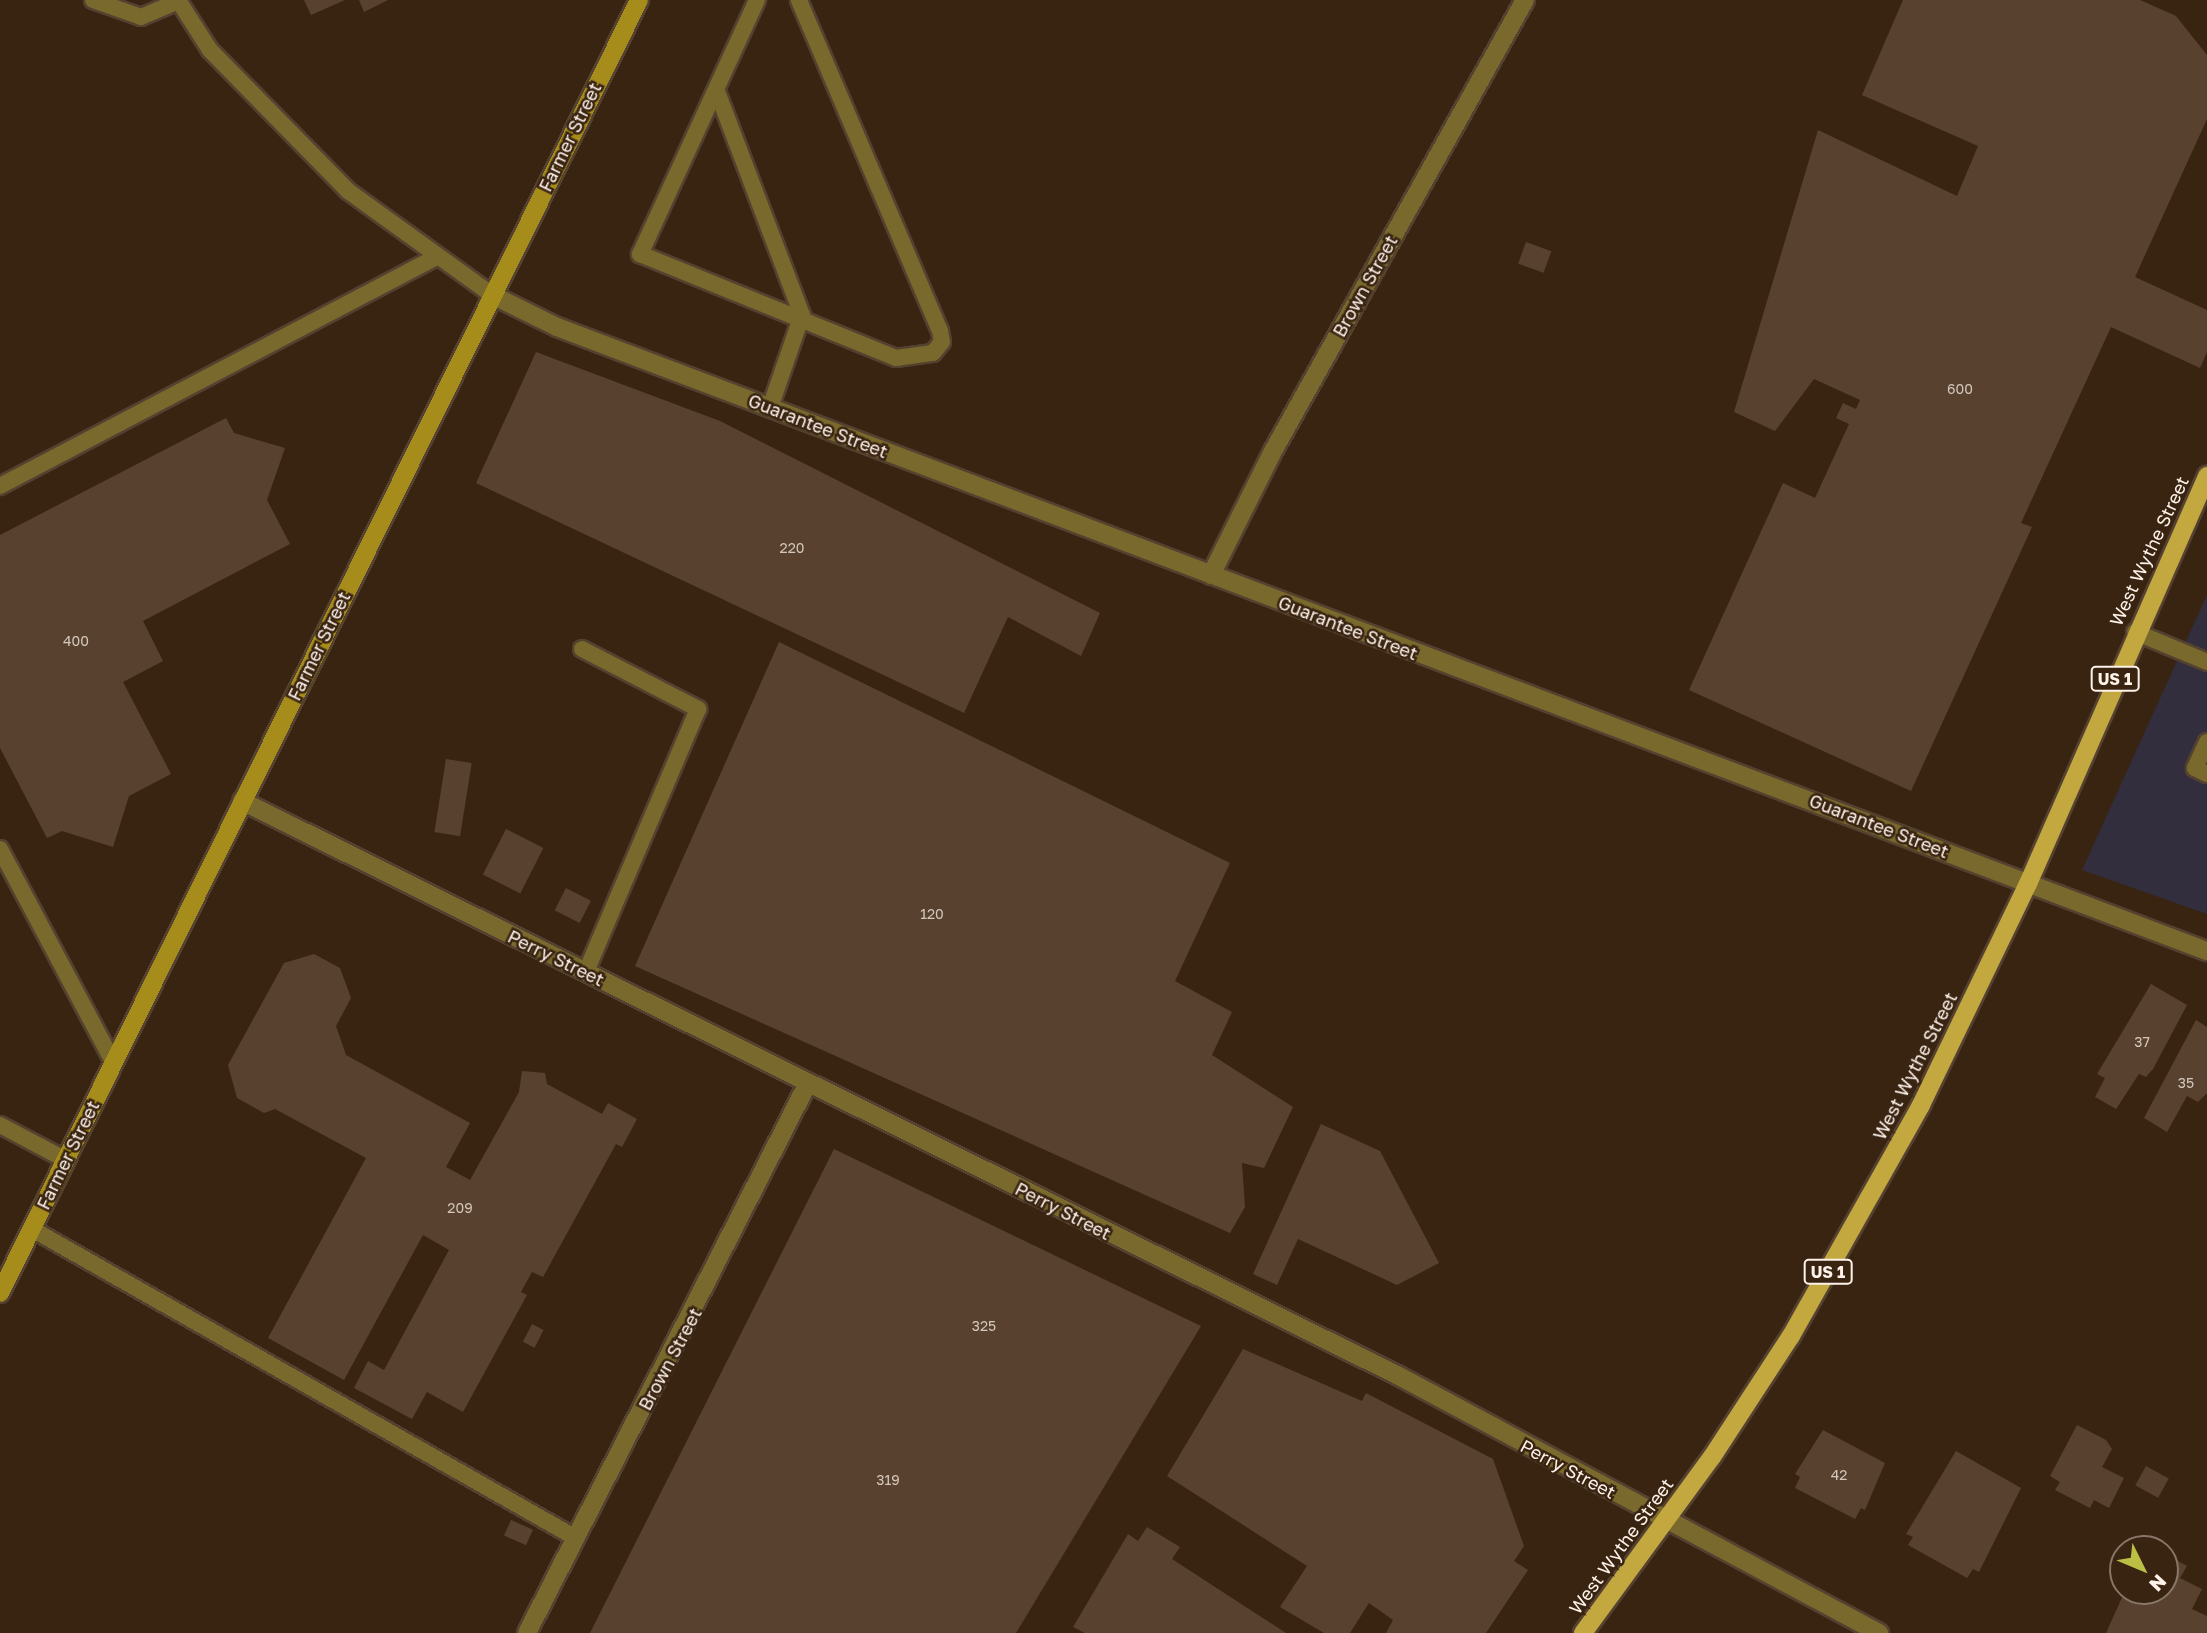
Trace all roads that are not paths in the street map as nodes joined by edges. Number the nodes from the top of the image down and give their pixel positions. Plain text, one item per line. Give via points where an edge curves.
1 (93, 0) edge
2 (639, 0) edge
3 (757, 0) edge
4 (799, 0) edge
5 (1525, 0) edge
6 (177, 1) edge
7 (718, 94) junction
8 (435, 258) junction
9 (492, 295) junction
10 (802, 315) junction
11 (770, 408) junction
12 (2207, 476) edge
13 (0, 486) edge
14 (1211, 575) junction
15 (2135, 632) junction
16 (582, 649) dead end
17 (2207, 662) edge
18 (2207, 742) edge
19 (2207, 774) edge
20 (242, 801) junction
21 (0, 849) edge
22 (2028, 884) junction
23 (2207, 951) edge
24 (586, 972) junction
25 (114, 1063) junction
26 (808, 1083) junction
27 (0, 1125) edge
28 (66, 1160) junction
29 (32, 1228) junction
30 (0, 1293) edge
31 (1666, 1522) junction
32 (576, 1538) junction
33 (527, 1633) edge
34 (1583, 1633) edge
35 (1879, 1633) edge

1 - 6 lane via 141,17
2 - 9 street, Farmer Street
3 - 7 lane
4 - 10 lane via 942,342 933,353 896,358
5 - 14 street, Brown Street via 1272,453
6 - 8 lane via 210,50 270,117 348,191
7 - 10 lane
7 - 10 lane via 640,254
8 - 9 lane
8 - 13 lane
9 - 11 street, Guarantee Street via 557,327
9 - 20 street, Farmer Street
10 - 11 lane
11 - 14 street, Guarantee Street
12 - 15 main road, West Wythe Street / US 1
14 - 22 street, Guarantee Street
15 - 17 lane
15 - 22 main road, West Wythe Street / US 1
16 - 24 lane via 698,709
18 - 19 lane via 2195,768
20 - 24 street, Perry Street
20 - 25 street, Farmer Street
21 - 25 lane
22 - 23 street, Guarantee Street
22 - 31 main road, West Wythe Street / US 1 via 1921,1105 1856,1225 1791,1336
24 - 26 street, Perry Street
25 - 28 street, Farmer Street
26 - 31 street, Perry Street via 1397,1375
26 - 32 street, Brown Street
27 - 28 lane
28 - 29 street, Farmer Street
29 - 30 street, Farmer Street
29 - 32 lane
31 - 34 main road, West Wythe Street / US 1
31 - 35 street, Perry Street
32 - 33 street, Brown Street

